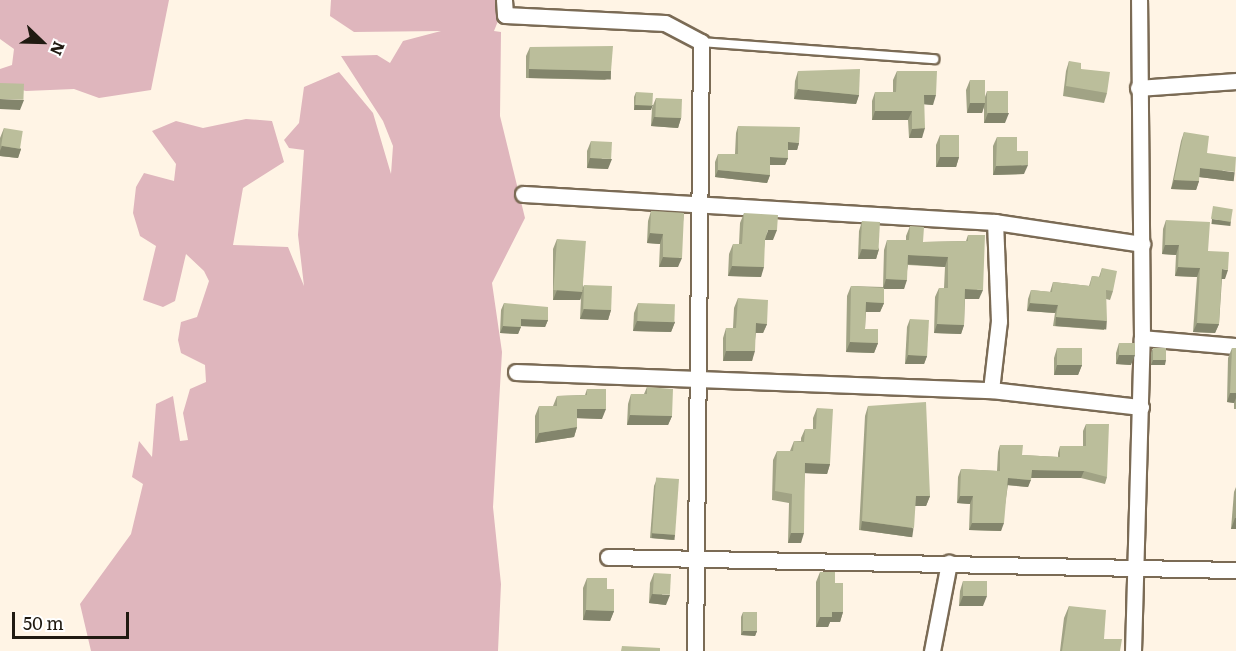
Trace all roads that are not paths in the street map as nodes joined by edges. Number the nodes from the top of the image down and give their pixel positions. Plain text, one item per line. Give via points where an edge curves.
1 (504, 0) edge
2 (1139, 0) edge
3 (700, 42) junction
4 (934, 59) dead end
5 (1236, 81) edge
6 (1138, 88) junction
7 (523, 194) dead end
8 (701, 208) junction
9 (995, 222) junction
10 (1142, 244) junction
11 (1142, 338) junction
12 (1236, 346) edge
13 (516, 372) dead end
14 (701, 382) junction
15 (991, 390) junction
16 (1141, 407) junction
17 (608, 557) dead end
18 (696, 559) junction
19 (949, 563) junction
20 (1136, 567) junction
21 (1236, 570) edge
22 (694, 651) edge
23 (932, 651) edge
24 (1134, 651) edge

1 - 3 street via 505,15 665,23
2 - 6 street
3 - 4 lane
3 - 8 street
5 - 6 street
6 - 10 street
7 - 8 street
8 - 9 street
8 - 14 street
9 - 10 street
9 - 15 street via 999,321
10 - 11 street
11 - 12 street
11 - 16 street
13 - 14 street
14 - 15 street
14 - 18 street
15 - 16 street
16 - 20 street
17 - 18 street
18 - 19 street
18 - 22 street
19 - 20 street
19 - 23 street
20 - 21 street
20 - 24 street

